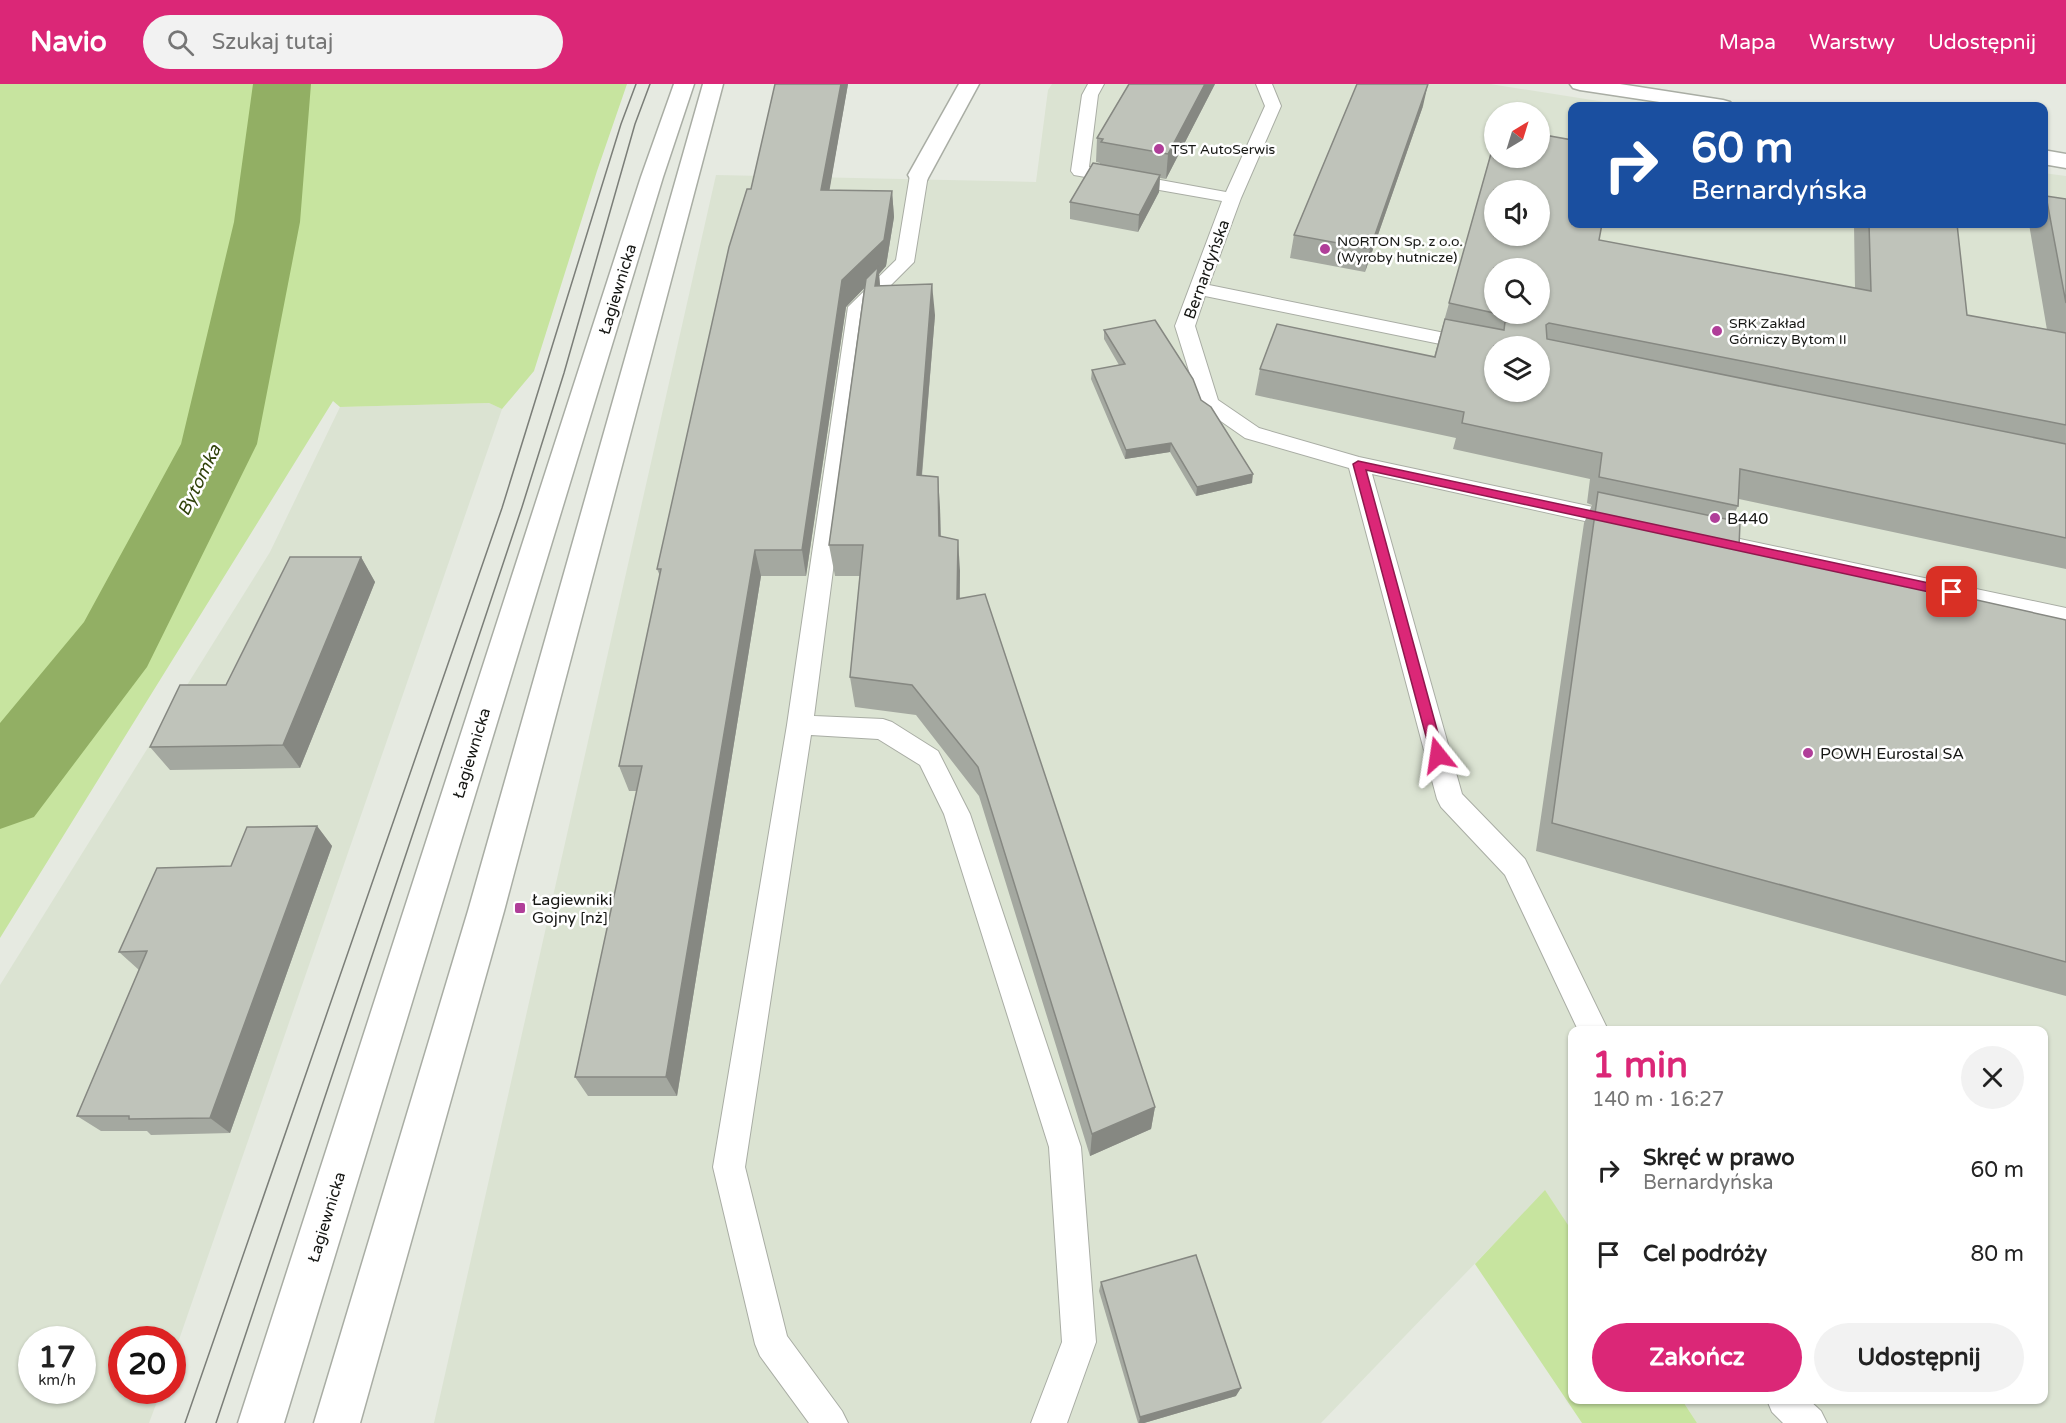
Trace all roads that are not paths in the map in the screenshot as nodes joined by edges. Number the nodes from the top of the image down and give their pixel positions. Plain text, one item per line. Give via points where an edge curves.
1 (684, 84) edge
2 (713, 84) edge
3 (969, 84) edge
4 (1096, 84) edge
5 (1264, 84) edge
6 (1580, 84) edge
7 (1697, 102) edge
8 (2048, 158) edge
9 (2066, 161) edge
10 (919, 175) joint
11 (1232, 198) junction
12 (1199, 289) junction
13 (1484, 347) edge
14 (1358, 464) junction
15 (1637, 524) edge
16 (1683, 534) edge
17 (2066, 617) edge
18 (800, 725) junction
19 (1591, 1026) edge
20 (1788, 1404) edge
21 (261, 1423) edge
22 (337, 1423) edge
23 (830, 1423) edge
24 (1049, 1423) edge
25 (1809, 1423) edge

1 - 21 main road, Łagiewnicka
2 - 22 main road via 486,911
3 - 10 main road
4 - 11 lane via 1090,95 1080,171
5 - 11 lane, Bernardyńska via 1273,106
6 - 7 main road
8 - 9 main road
10 - 18 lane via 904,262 858,307
11 - 12 lane, Bernardyńska
12 - 13 lane
12 - 14 lane, Bernardyńska via 1185,326 1209,403 1252,433
14 - 15 lane, Bernardyńska
14 - 19 lane via 1450,799 1515,867
16 - 17 lane
18 - 23 lane via 729,1167 772,1344
18 - 24 lane via 883,729 929,758 957,814 1065,1147 1080,1342
20 - 25 lane

